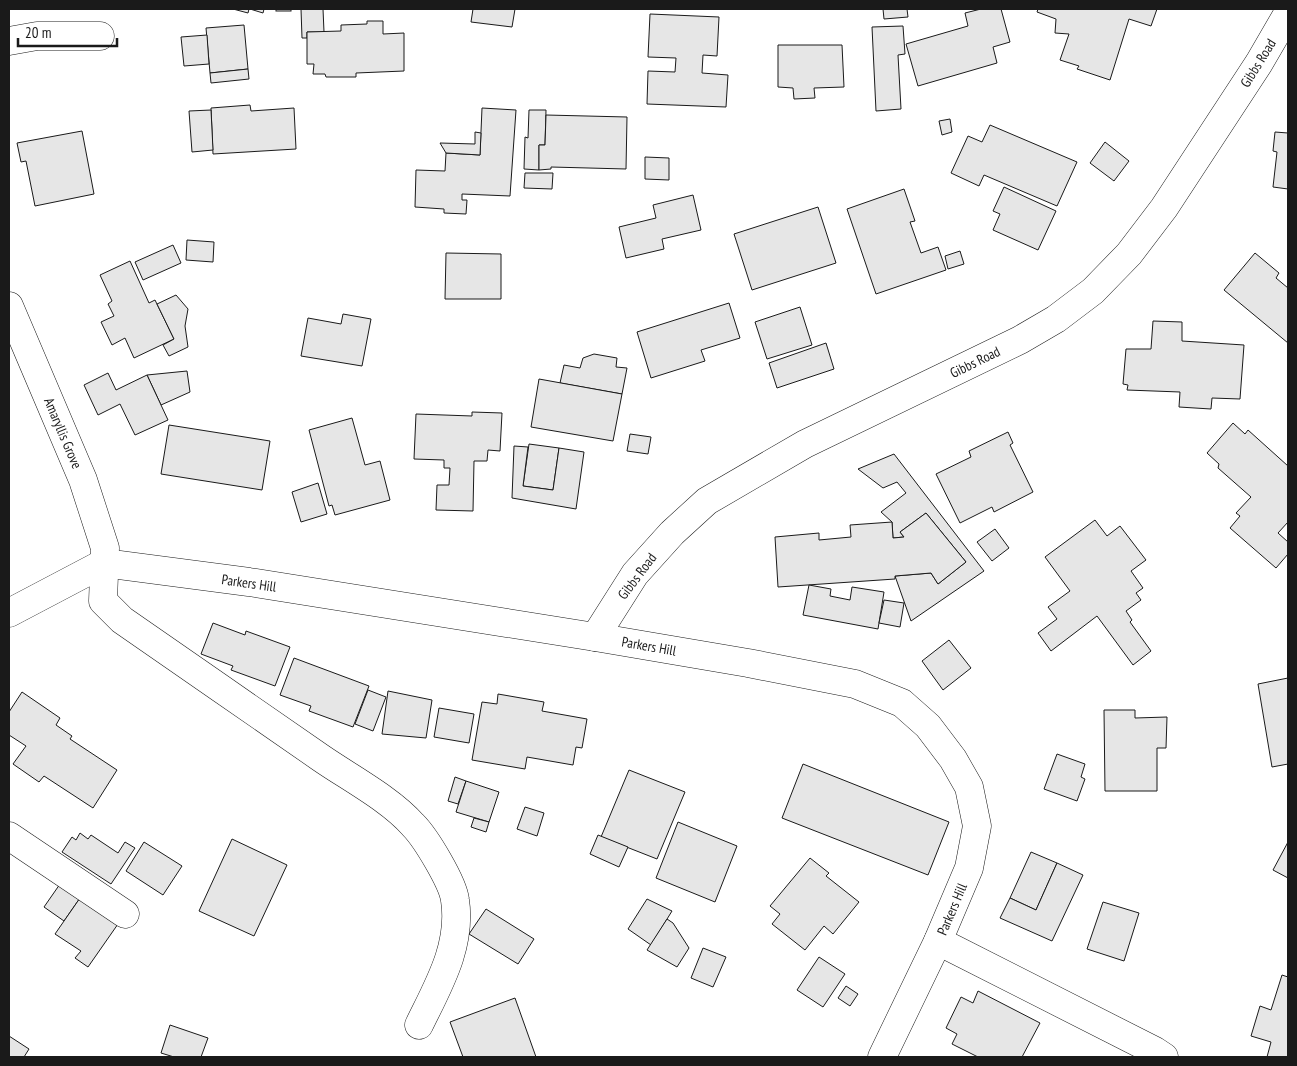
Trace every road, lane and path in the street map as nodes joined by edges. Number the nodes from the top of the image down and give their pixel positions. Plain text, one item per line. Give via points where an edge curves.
1 (1288, 13) edge
2 (100, 36) dead end
3 (9, 41) edge
4 (9, 306) edge
5 (104, 563) junction
6 (9, 614) edge
7 (595, 637) junction
8 (9, 836) edge
9 (125, 914) dead end
10 (938, 942) junction
11 (419, 1026) dead end
12 (882, 1057) edge
13 (1164, 1057) edge

1 - 7 street, Gibbs Road via 1164,208 1129,254 1093,291 1056,319 1020,340 805,444 707,501 635,574
2 - 3 street via 37,36
4 - 5 street, Amaryllis Grove via 83,480 105,548
5 - 6 street
5 - 7 street, Parkers Hill via 249,582
5 - 11 street, Amaryllis Grove via 103,601 122,620 396,808 414,826 433,854 455,898 457,925 454,946
7 - 10 street, Parkers Hill via 855,684 902,703 928,726 969,787 977,826 969,868
8 - 9 street
10 - 12 street, Parkers Hill
10 - 13 street

